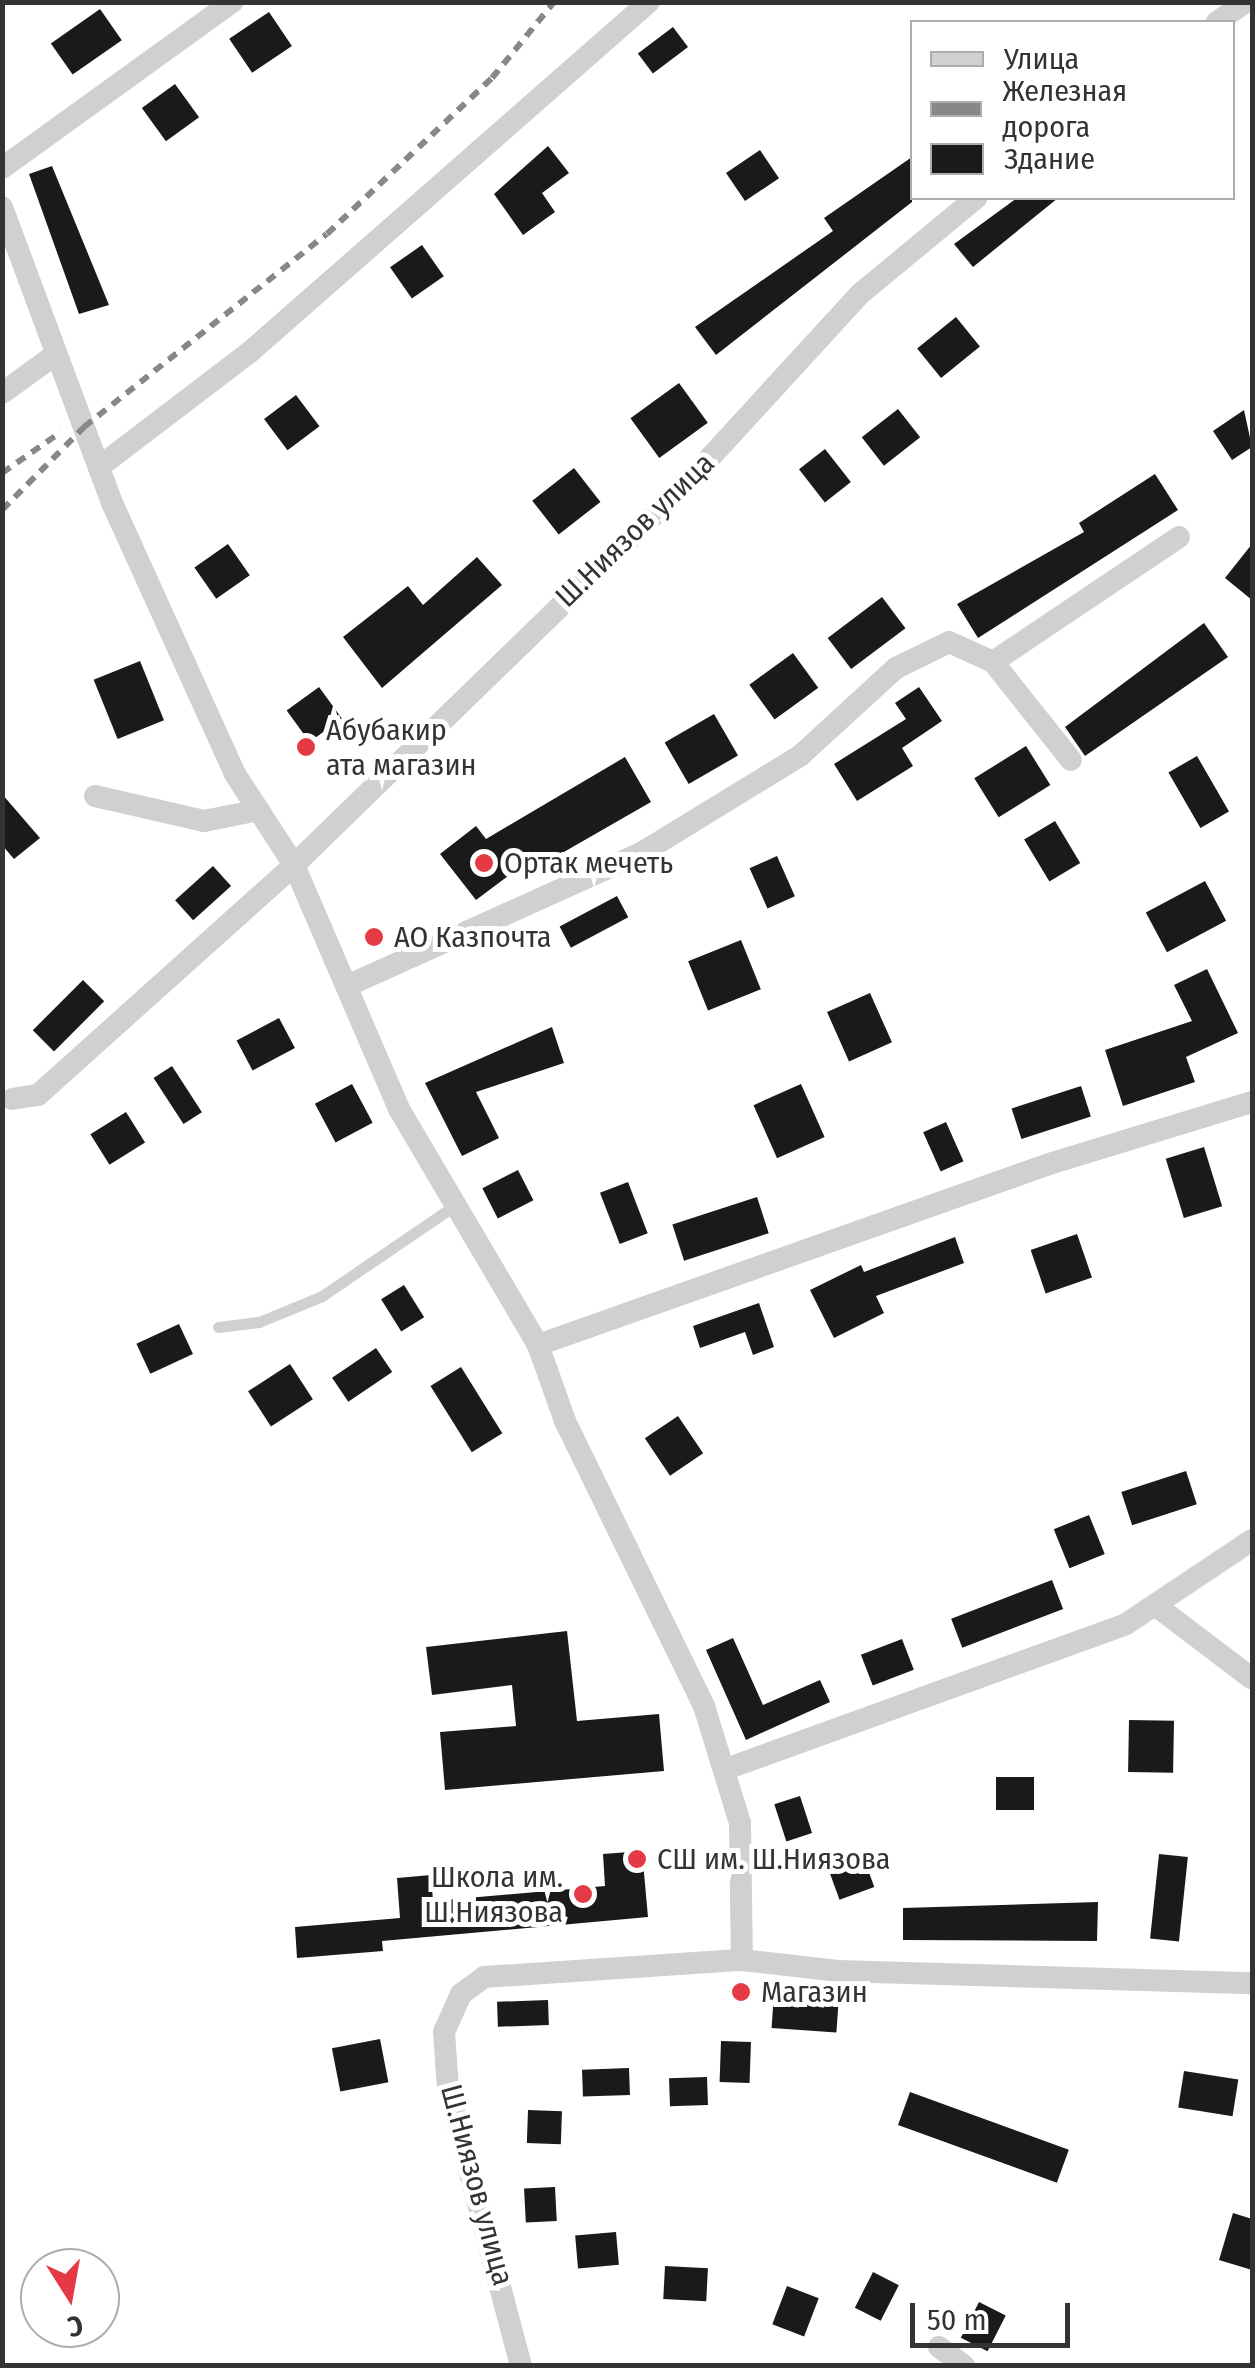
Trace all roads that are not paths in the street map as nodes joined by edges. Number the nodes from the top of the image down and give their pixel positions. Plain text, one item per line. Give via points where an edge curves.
1 (232, 2) edge
2 (648, 2) edge
3 (1246, 2) edge
4 (1220, 20) edge
5 (2, 168) edge
6 (974, 200) edge
7 (2, 208) edge
8 (56, 354) junction
9 (2, 393) edge
10 (99, 467) junction
11 (1179, 537) dead end
12 (993, 662) junction
13 (1071, 760) dead end
14 (95, 796) dead end
15 (259, 810) junction
16 (294, 865) junction
17 (348, 985) junction
18 (12, 1099) dead end
19 (1252, 1102) edge
20 (457, 1204) junction
21 (218, 1327) dead end
22 (538, 1346) junction
23 (1252, 1540) edge
24 (1154, 1605) junction
25 (1251, 1678) edge
26 (726, 1769) junction
27 (742, 1960) junction
28 (1252, 1982) edge
29 (939, 2348) dead end
30 (520, 2366) edge
31 (964, 2366) edge

1 - 5 street
2 - 10 street via 280,327
3 - 4 street
6 - 16 street, Ш.Ниязов улица via 860,294 684,486
7 - 8 street
8 - 9 street
8 - 10 street
10 - 15 street via 235,774
11 - 12 street
12 - 13 street
12 - 17 street via 949,642 896,668 800,755 643,852
14 - 15 street via 204,821
15 - 16 street
16 - 17 street
16 - 18 street, Ш.Ниязов улица via 38,1095
17 - 20 street via 399,1109
19 - 22 street via 1049,1164
20 - 21 lane via 322,1296 259,1322
20 - 22 street
22 - 26 street
23 - 24 street
24 - 25 street
24 - 26 street via 1126,1624
26 - 27 street via 740,1824
27 - 28 street, Ш.Ниязов улица via 838,1971
27 - 30 street, Ш.Ниязов улица via 484,1977 462,1994 444,2032 448,2090
29 - 31 street

